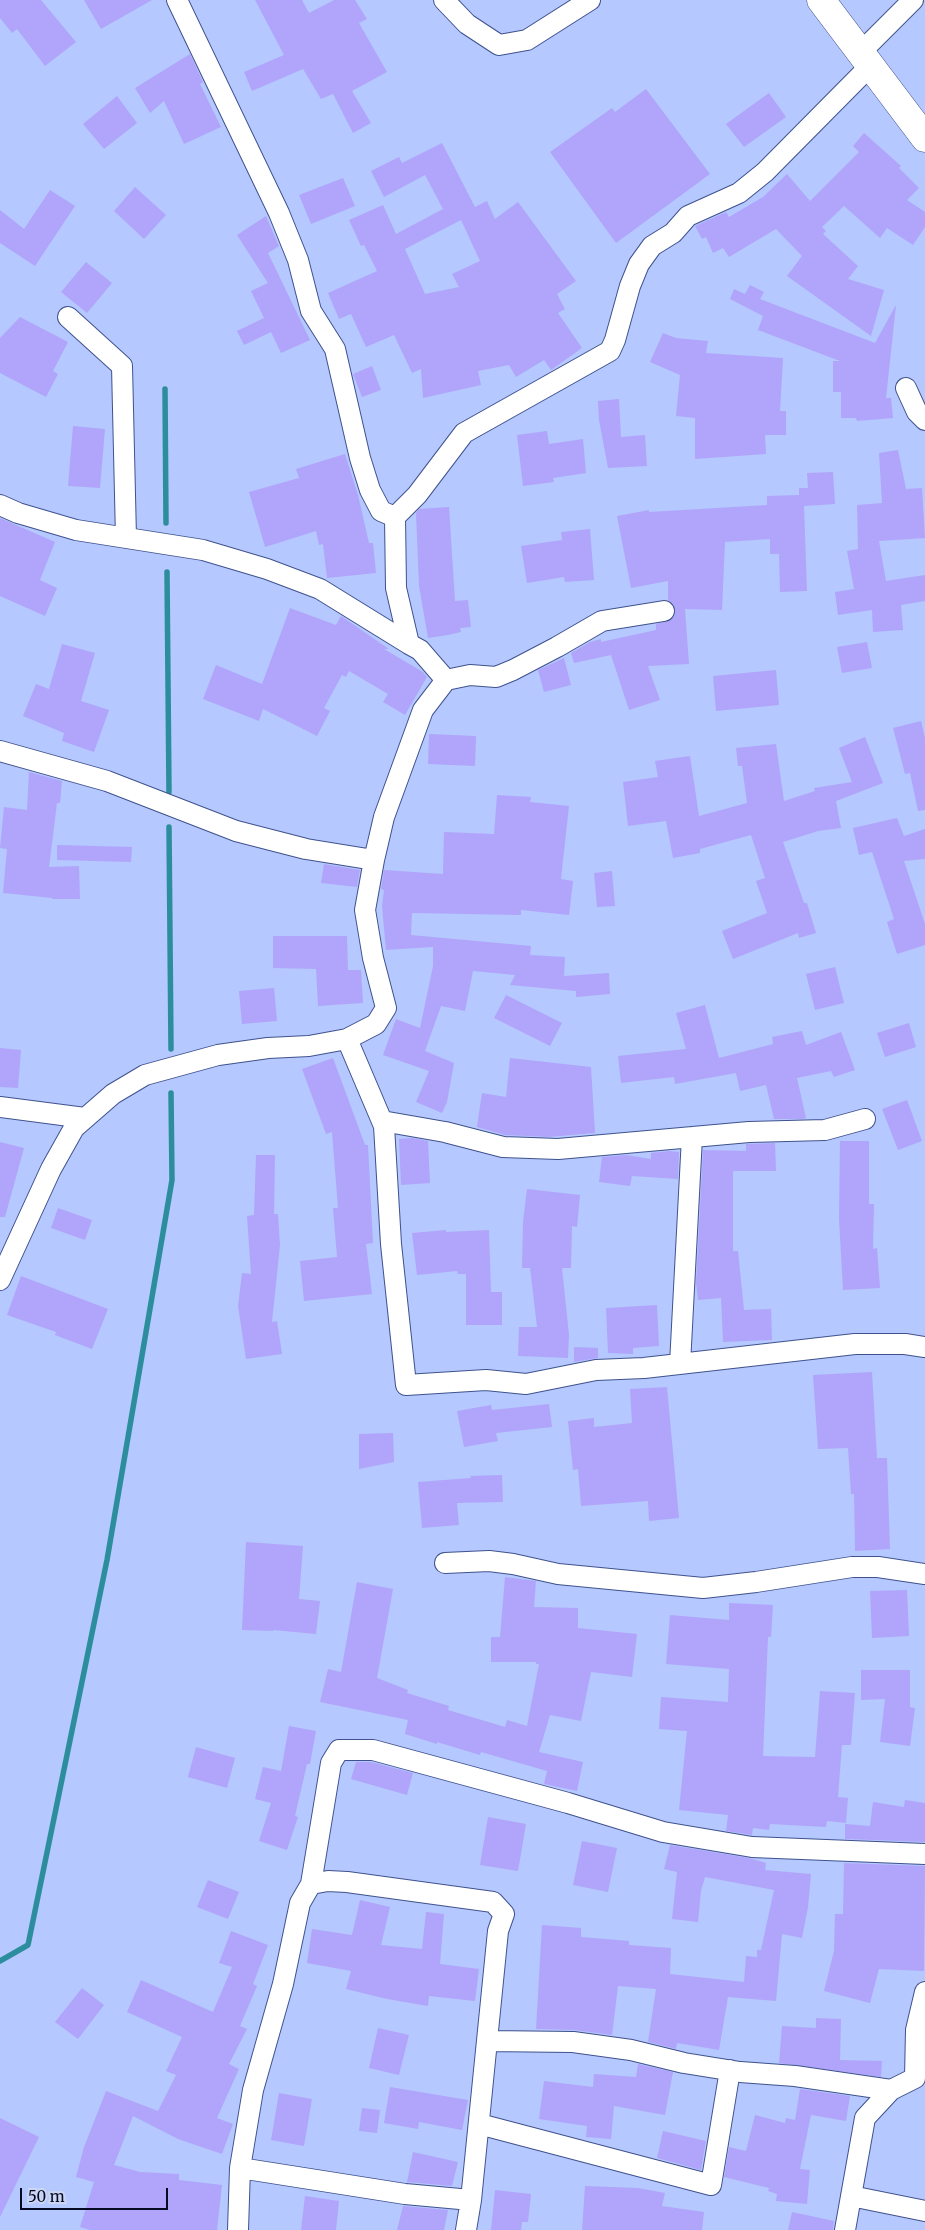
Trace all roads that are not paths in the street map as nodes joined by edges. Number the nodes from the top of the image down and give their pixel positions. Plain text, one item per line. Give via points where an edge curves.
1 (177, 0) edge
2 (444, 0) edge
3 (590, 0) edge
4 (821, 0) edge
5 (913, 0) edge
6 (866, 59) junction
7 (925, 138) edge
8 (68, 317) dead end
9 (906, 388) dead end
10 (925, 420) edge
11 (0, 505) edge
12 (395, 517) junction
13 (126, 538) junction
14 (664, 611) dead end
15 (409, 644) junction
16 (446, 680) junction
17 (0, 751) edge
18 (374, 860) junction
19 (348, 1039) junction
20 (0, 1107) edge
21 (85, 1118) junction
22 (865, 1119) dead end
23 (382, 1121) junction
24 (692, 1137) junction
25 (0, 1280) edge
26 (925, 1347) edge
27 (680, 1364) junction
28 (444, 1563) dead end
29 (925, 1574) edge
30 (925, 1854) edge
31 (310, 1884) junction
32 (925, 1992) edge
33 (488, 2041) junction
34 (730, 2070) junction
35 (891, 2090) junction
36 (479, 2124) junction
37 (240, 2168) junction
38 (851, 2196) junction
39 (471, 2200) junction
40 (925, 2211) edge
41 (238, 2230) edge
42 (466, 2230) edge
43 (845, 2230) edge

1 - 12 street via 279,213 298,260 311,311 335,349 370,490 381,510
2 - 3 street via 467,24 499,45 526,40
4 - 6 main road
5 - 6 street
6 - 7 main road
6 - 12 street via 765,172 739,193 688,216 673,232 652,246 639,264 630,286 610,351 464,433 417,495
8 - 13 street via 122,366
9 - 10 street via 917,412
11 - 13 street via 76,530
12 - 15 street via 396,588
13 - 15 street via 203,550 267,568 320,589
14 - 16 street via 602,621 496,677 470,675
15 - 16 street via 420,650
16 - 18 street via 423,710 384,817
17 - 18 street via 107,781 236,832 306,849
18 - 19 street via 365,910 386,1008 376,1024
19 - 21 street via 218,1055 144,1075
19 - 23 street
20 - 21 street
21 - 25 street via 74,1128 51,1169
22 - 24 street via 826,1130
23 - 24 street via 503,1147 558,1149
23 - 27 street via 406,1385 486,1380 526,1384 596,1370
24 - 27 street
26 - 27 street via 855,1344
28 - 29 street via 489,1561 558,1574 703,1588 852,1567
30 - 31 street via 752,1847 663,1832 373,1750 339,1750 331,1763
31 - 33 street via 348,1882 493,1902 504,1914 498,1931
31 - 37 street via 300,1903 283,1984 253,2090
32 - 35 street via 916,2030 915,2078
33 - 34 street via 573,2042
33 - 36 street
34 - 35 street
34 - 36 street via 711,2184
35 - 38 street via 865,2118
36 - 39 street
37 - 39 street via 405,2194
37 - 41 street
38 - 40 street
38 - 43 street
39 - 42 street

